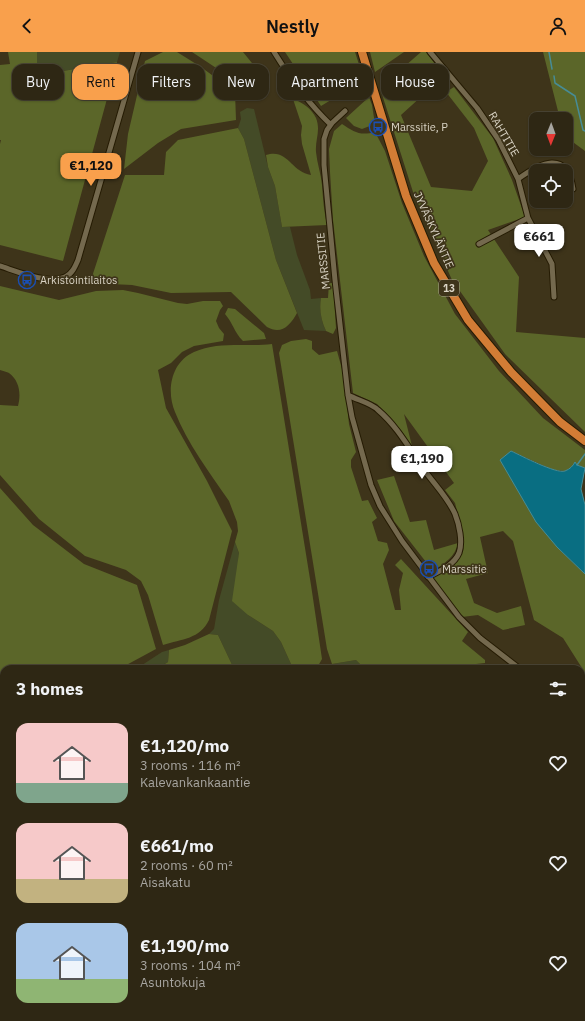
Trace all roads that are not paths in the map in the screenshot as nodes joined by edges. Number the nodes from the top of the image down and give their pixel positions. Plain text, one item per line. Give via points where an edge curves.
1 (138, 52) edge
2 (274, 52) edge
3 (362, 52) edge
4 (430, 52) edge
5 (345, 111) dead end
6 (330, 124) junction
7 (544, 164) edge
8 (558, 164) edge
9 (529, 173) edge
10 (518, 179) junction
11 (528, 218) junction
12 (479, 244) dead end
13 (0, 266) edge
14 (554, 297) dead end
15 (348, 395) junction
16 (585, 441) edge
17 (428, 577) junction
18 (515, 665) edge

1 - 13 street via 78,260 71,272 64,278 53,280
2 - 6 street via 314,109
3 - 16 highway, JYVÄSKYLÄNTIE / 13 via 406,196 434,263 468,320 511,372 560,422
4 - 10 street, RAHTITIE via 477,108 498,139
5 - 6 street
6 - 15 street, MARSSITIE via 324,139 324,165
7 - 8 street
9 - 10 street
10 - 11 street, RAHTITIE
11 - 12 street
11 - 14 street, RAHTITIE via 552,264
15 - 17 street, MARSSITIE via 371,485 380,506
15 - 17 street via 377,409 399,432 454,514 459,528 459,552 453,562
17 - 18 street, MARSSITIE via 459,617 480,638

